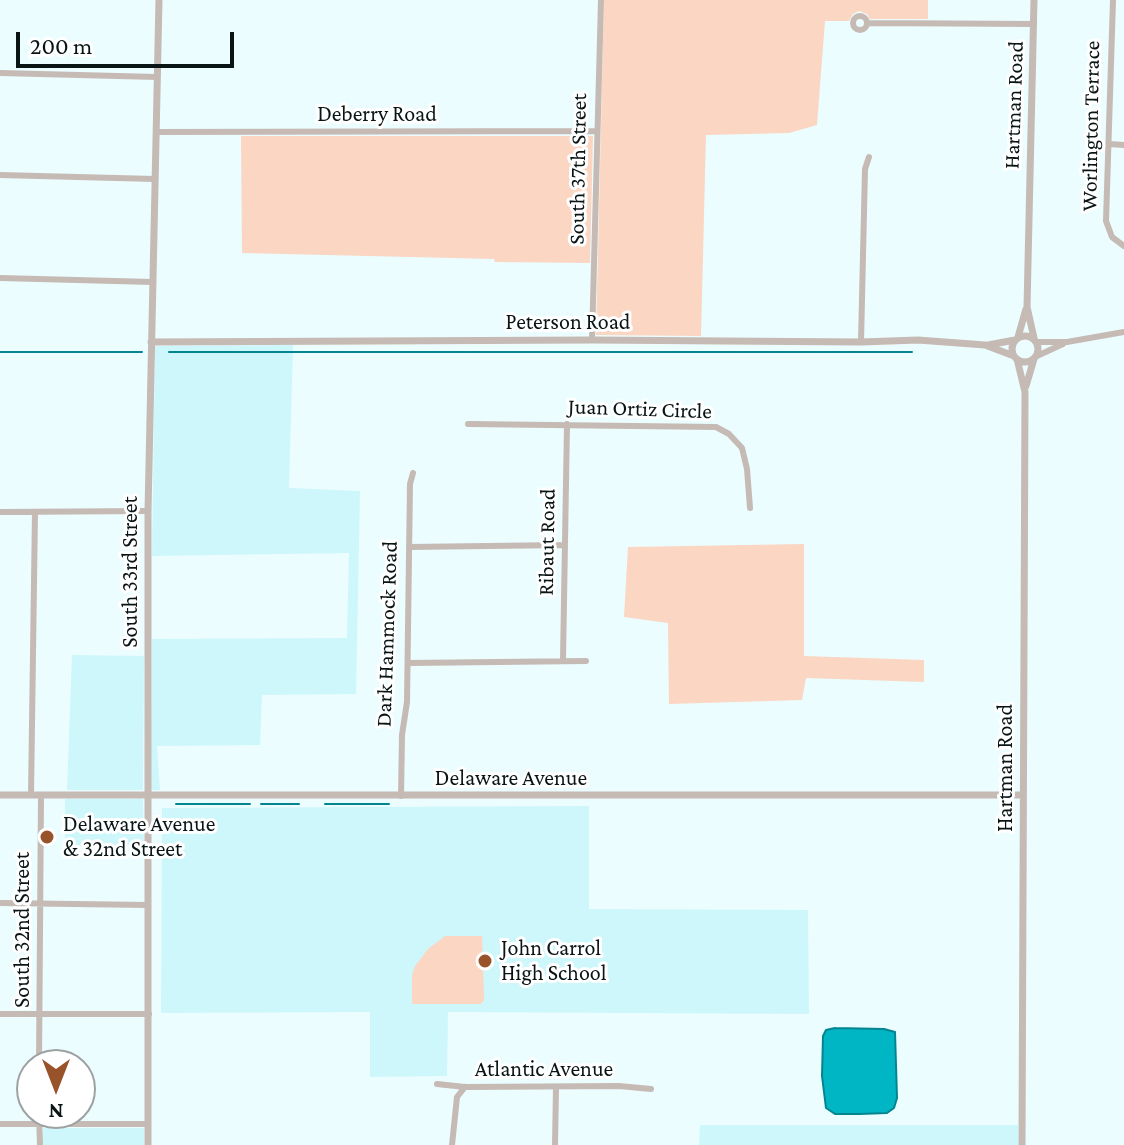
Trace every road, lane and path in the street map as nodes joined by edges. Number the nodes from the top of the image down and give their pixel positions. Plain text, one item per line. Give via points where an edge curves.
1 (159, 0) edge
2 (601, 0) edge
3 (1034, 0) edge
4 (1113, 0) edge
5 (867, 23) dead end
6 (1034, 24) junction
7 (0, 73) edge
8 (157, 77) junction
9 (597, 131) junction
10 (156, 132) junction
11 (1109, 144) junction
12 (1124, 145) edge
13 (869, 157) dead end
14 (0, 175) edge
15 (155, 179) junction
16 (1124, 246) edge
17 (0, 278) edge
18 (153, 282) junction
19 (1027, 307) junction
20 (1124, 332) edge
21 (1016, 338) junction
22 (592, 340) junction
23 (1035, 340) junction
24 (151, 342) junction
25 (861, 342) junction
26 (1067, 342) junction
27 (985, 345) junction
28 (1035, 357) junction
29 (1016, 358) junction
30 (1025, 392) junction
31 (468, 424) dead end
32 (567, 424) junction
33 (413, 473) dead end
34 (750, 508) dead end
35 (148, 511) junction
36 (0, 512) edge
37 (35, 512) junction
38 (565, 545) junction
39 (409, 547) junction
40 (563, 660) junction
41 (586, 661) dead end
42 (408, 663) junction
43 (147, 794) junction
44 (0, 795) edge
45 (31, 795) junction
46 (41, 795) junction
47 (1022, 795) junction
48 (401, 796) junction
49 (0, 903) edge
50 (40, 903) junction
51 (148, 905) junction
52 (0, 1014) edge
53 (39, 1014) junction
54 (149, 1014) junction
55 (39, 1049) edge
56 (437, 1084) dead end
57 (465, 1087) junction
58 (556, 1088) junction
59 (651, 1089) dead end
60 (96, 1124) edge
61 (148, 1124) junction
62 (148, 1145) edge
63 (452, 1145) edge
64 (555, 1145) edge
65 (1022, 1145) edge

1 - 8 street, South 33rd Street
2 - 9 street, South 37th Street
3 - 6 street, Hartman Road
4 - 11 street, Worlington Terrace
5 - 6 street
6 - 19 street, Hartman Road
7 - 8 street
8 - 10 street, South 33rd Street
9 - 10 street, Deberry Road
9 - 22 street, South 37th Street
10 - 15 street, South 33rd Street
11 - 12 street
11 - 16 street, Worlington Terrace via 1106,221 1112,237
13 - 25 street
14 - 15 street
15 - 18 street, South 33rd Street
17 - 18 street
18 - 24 street, South 33rd Street
19 - 21 street, Hartman Road
19 - 23 street, Hartman Road
20 - 26 street
21 - 23 street via 1026,335
21 - 27 street, Peterson Road
21 - 29 street
22 - 24 street, Peterson Road
22 - 25 street, Peterson Road
23 - 26 street
23 - 28 street
24 - 35 street, South 33rd Street
25 - 27 street, Peterson Road
26 - 28 street
27 - 29 street, Peterson Road
28 - 29 street via 1024,362
28 - 30 street, Hartman Road
29 - 30 street, Hartman Road
30 - 47 street, Hartman Road
31 - 32 street, Juan Ortiz Circle
32 - 34 street, Juan Ortiz Circle via 716,427 742,448
32 - 38 street, Ribaut Road
33 - 39 street, Dark Hammock Road
35 - 37 street
35 - 43 street, South 33rd Street
36 - 37 street
37 - 45 street
38 - 39 street
38 - 40 street, Ribaut Road
39 - 42 street, Dark Hammock Road
40 - 41 street
40 - 42 street
42 - 48 street, Dark Hammock Road
43 - 46 street, Delaware Avenue
43 - 48 street, Delaware Avenue
43 - 51 street, South 33rd Street
44 - 45 street, Delaware Avenue
45 - 46 street, Delaware Avenue
46 - 50 street, South 32nd Street
47 - 48 street, Delaware Avenue
47 - 65 street, Hartman Road
49 - 50 street
50 - 51 street
50 - 53 street, South 32nd Street
51 - 54 street, South 33rd Street
52 - 53 street
53 - 54 street
53 - 55 street, South 32nd Street
54 - 61 street, South 33rd Street
56 - 57 street, Atlantic Avenue
57 - 58 street, Atlantic Avenue
57 - 63 street via 454,1109
58 - 59 street, Atlantic Avenue
58 - 64 street
60 - 61 street
61 - 62 street, South 33rd Street

